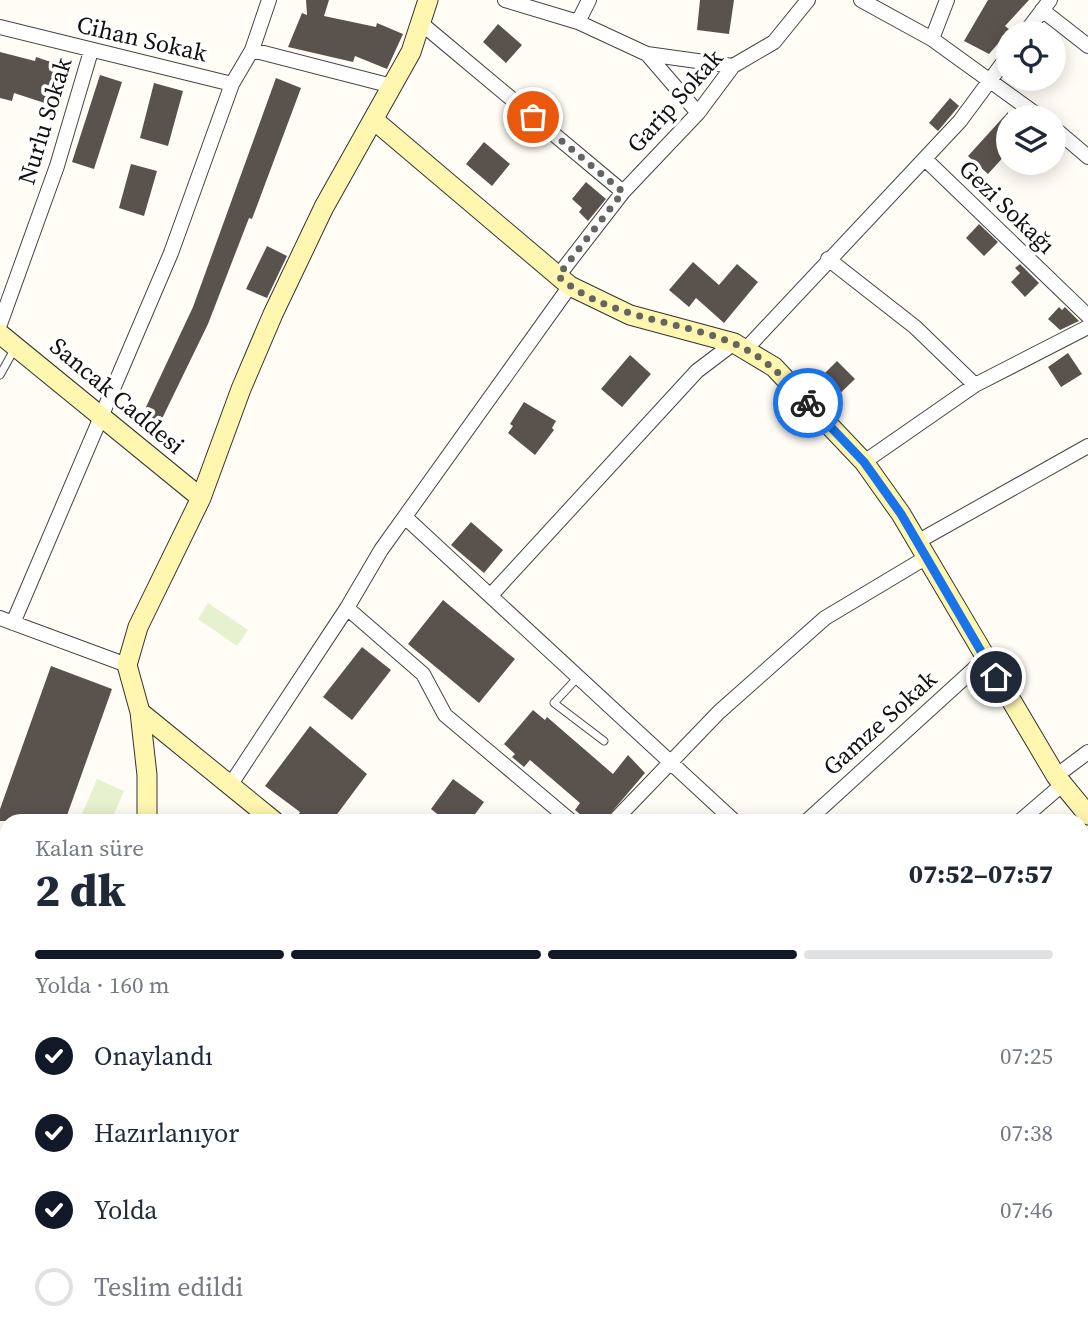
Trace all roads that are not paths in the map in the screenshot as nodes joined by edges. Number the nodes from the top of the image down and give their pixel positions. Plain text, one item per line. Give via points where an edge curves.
1 (269, 0) edge
2 (428, 0) edge
3 (505, 0) edge
4 (589, 0) edge
5 (808, 0) edge
6 (861, 0) edge
7 (947, 0) edge
8 (1046, 5) edge
9 (1034, 21) edge
10 (579, 22) junction
11 (422, 24) junction
12 (0, 27) edge
13 (932, 39) junction
14 (1088, 46) edge
15 (252, 50) junction
16 (91, 51) junction
17 (647, 54) junction
18 (733, 66) junction
19 (996, 73) edge
20 (991, 80) junction
21 (232, 83) junction
22 (392, 86) junction
23 (1024, 105) edge
24 (698, 113) junction
25 (374, 120) junction
26 (1066, 138) edge
27 (1087, 155) edge
28 (925, 159) junction
29 (623, 192) junction
30 (828, 259) junction
31 (564, 281) junction
32 (1088, 316) edge
33 (0, 324) edge
34 (1088, 327) edge
35 (0, 334) edge
36 (16, 346) junction
37 (739, 347) junction
38 (0, 375) edge
39 (975, 385) junction
40 (102, 415) junction
41 (1088, 446) edge
42 (864, 462) junction
43 (201, 498) junction
44 (405, 517) junction
45 (922, 549) junction
46 (491, 595) junction
47 (347, 608) junction
48 (7, 620) edge
49 (985, 659) junction
50 (127, 665) junction
51 (579, 675) junction
52 (140, 712) junction
53 (604, 741) dead end
54 (1088, 752) edge
55 (671, 760) junction
56 (1060, 780) junction
57 (229, 787) junction
58 (147, 814) edge
59 (265, 814) edge
60 (563, 814) edge
61 (621, 814) edge
62 (727, 814) edge
63 (815, 814) edge
64 (1027, 814) edge
65 (1087, 814) edge

1 - 15 street
2 - 11 street
3 - 10 street
4 - 10 street
5 - 18 street, Garip Sokak via 774,42
6 - 13 street
7 - 13 street
8 - 9 street
8 - 14 street
10 - 17 street
11 - 22 street
11 - 29 street
12 - 16 street, Cihan Sokak
13 - 20 street
15 - 21 street
15 - 22 street
16 - 21 street, Cihan Sokak
16 - 33 street, Nurlu Sokak via 57,166
17 - 18 street
17 - 24 street
18 - 24 street, Garip Sokak
19 - 20 street
20 - 23 street
20 - 28 street
21 - 40 street via 171,254
22 - 25 street
24 - 29 street, Garip Sokak
25 - 31 street
25 - 43 street via 324,207 274,314
26 - 27 street
28 - 30 street
28 - 32 street, Gezi Sokağı
29 - 31 street, Garip Sokak
30 - 37 street
30 - 39 street via 915,327
31 - 37 street via 631,315
31 - 44 street, Garip Sokak
34 - 39 street
35 - 36 street, Sancak Caddesi
36 - 38 lane
36 - 40 street, Sancak Caddesi
37 - 42 street via 774,367
37 - 46 street via 697,371
39 - 42 street
40 - 43 street, Sancak Caddesi
40 - 48 street
41 - 45 street
42 - 45 street
43 - 50 street via 138,627
44 - 46 street
44 - 47 street, Garip Sokak
45 - 49 street
45 - 55 street via 825,618
46 - 51 street
47 - 57 street, Garip Sokak
47 - 60 street via 423,674 445,715
48 - 50 street
49 - 56 street
49 - 63 street, Gamze Sokak
50 - 52 street
51 - 53 lane via 555,704
51 - 55 street
52 - 57 street
52 - 58 street
54 - 56 street
55 - 61 street
55 - 62 street
56 - 64 street
56 - 65 street
57 - 59 street

